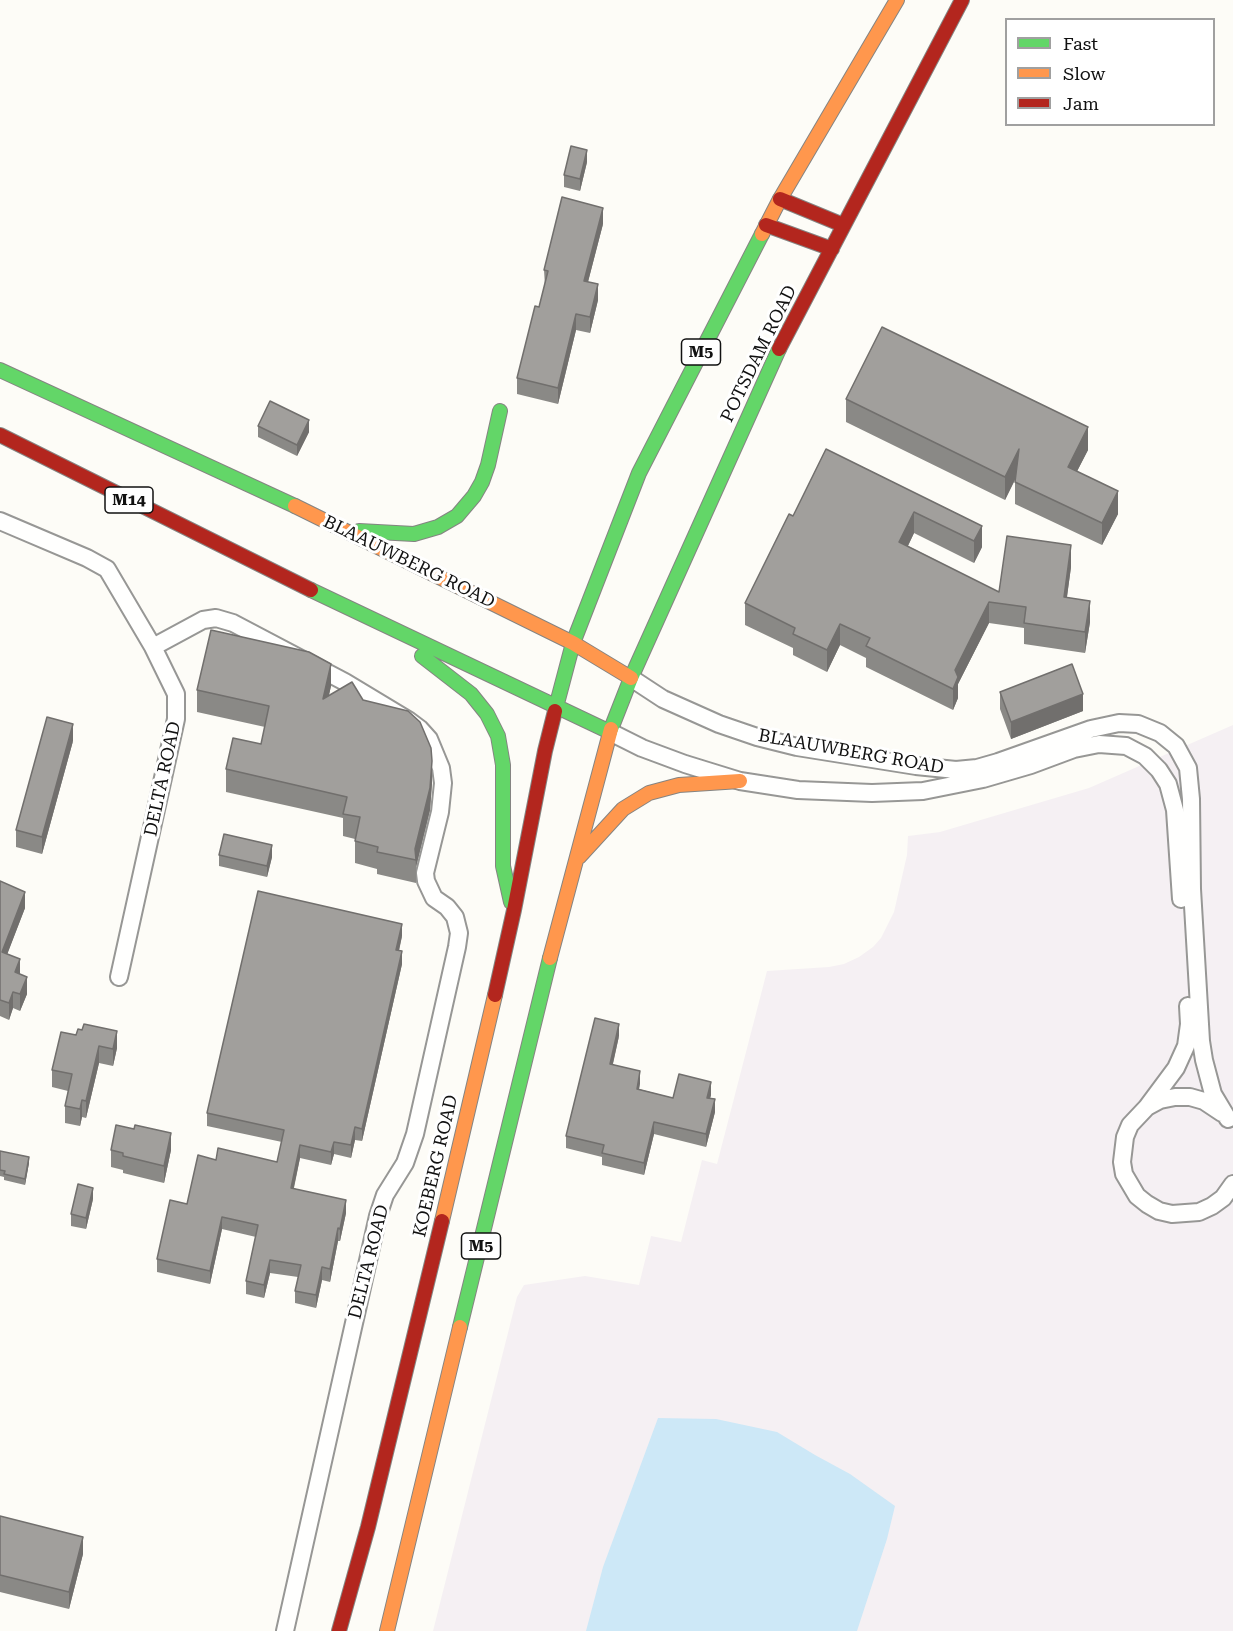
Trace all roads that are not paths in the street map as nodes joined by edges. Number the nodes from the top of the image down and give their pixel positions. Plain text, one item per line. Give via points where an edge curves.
1 (897, 0) edge
2 (962, 0) edge
3 (780, 199) junction
4 (766, 225) junction
5 (843, 225) junction
6 (832, 249) junction
7 (0, 370) edge
8 (500, 411) dead end
9 (0, 436) edge
10 (0, 521) edge
11 (346, 530) junction
12 (367, 618) junction
13 (573, 644) junction
14 (153, 647) junction
15 (631, 678) junction
16 (556, 707) junction
17 (1151, 728) junction
18 (610, 732) junction
19 (1137, 752) junction
20 (740, 781) junction
21 (576, 861) junction
22 (513, 910) junction
23 (119, 977) dead end
24 (1147, 1107) junction
25 (1230, 1124) edge
26 (1233, 1184) edge
27 (285, 1631) edge
28 (339, 1631) edge
29 (387, 1631) edge

1 - 3 main road, M5
2 - 5 main road, POTSDAM ROAD / M5
3 - 4 main road, M5
3 - 5 main road
4 - 6 main road
4 - 13 main road, M5 via 639,473
5 - 6 main road, POTSDAM ROAD / M5
6 - 15 main road, POTSDAM ROAD / M5 via 773,361
7 - 11 main road, BLAAUWBERG ROAD
8 - 11 main road via 482,482 457,516 414,534
9 - 12 main road, BLAAUWBERG ROAD / M14
10 - 14 street, DELTA ROAD via 106,569
11 - 13 main road, BLAAUWBERG ROAD
12 - 16 main road, BLAAUWBERG ROAD / M14
12 - 22 main road via 461,685 491,721 503,765 502,856
13 - 15 main road, BLAAUWBERG ROAD
13 - 16 main road, M5
14 - 23 street, DELTA ROAD via 176,694 176,719
14 - 27 street, DELTA ROAD via 208,618 233,623 345,682 420,729 429,739 441,768 440,812 425,873 434,898 447,907 458,924 457,947 415,1134 378,1216
15 - 17 street, BLAAUWBERG ROAD via 663,699 757,737 797,747 956,770 998,762 1091,729 1119,723
15 - 18 main road, POTSDAM ROAD / M5
16 - 18 main road, BLAAUWBERG ROAD / M14
16 - 22 main road, KOEBERG ROAD / M5
17 - 19 street
17 - 25 street, BLAAUWBERG ROAD via 1176,746 1188,768 1201,1041 1213,1094
18 - 20 street, BLAAUWBERG ROAD via 642,748
18 - 21 main road, M5
19 - 20 street, BLAAUWBERG ROAD via 1126,746 1099,744 983,779 923,791 798,790
19 - 24 street, BLAAUWBERG ROAD via 1159,770 1168,784 1174,810 1189,1024 1186,1046 1176,1068
20 - 21 main road via 679,785 649,793 623,809
21 - 29 main road, M5
22 - 28 main road, KOEBERG ROAD / M5 via 440,1232
24 - 25 street via 1161,1100 1190,1097 1217,1109
24 - 26 street, BLAAUWBERG ROAD via 1130,1125 1122,1149 1124,1174 1137,1196 1159,1211 1186,1215 1212,1206

